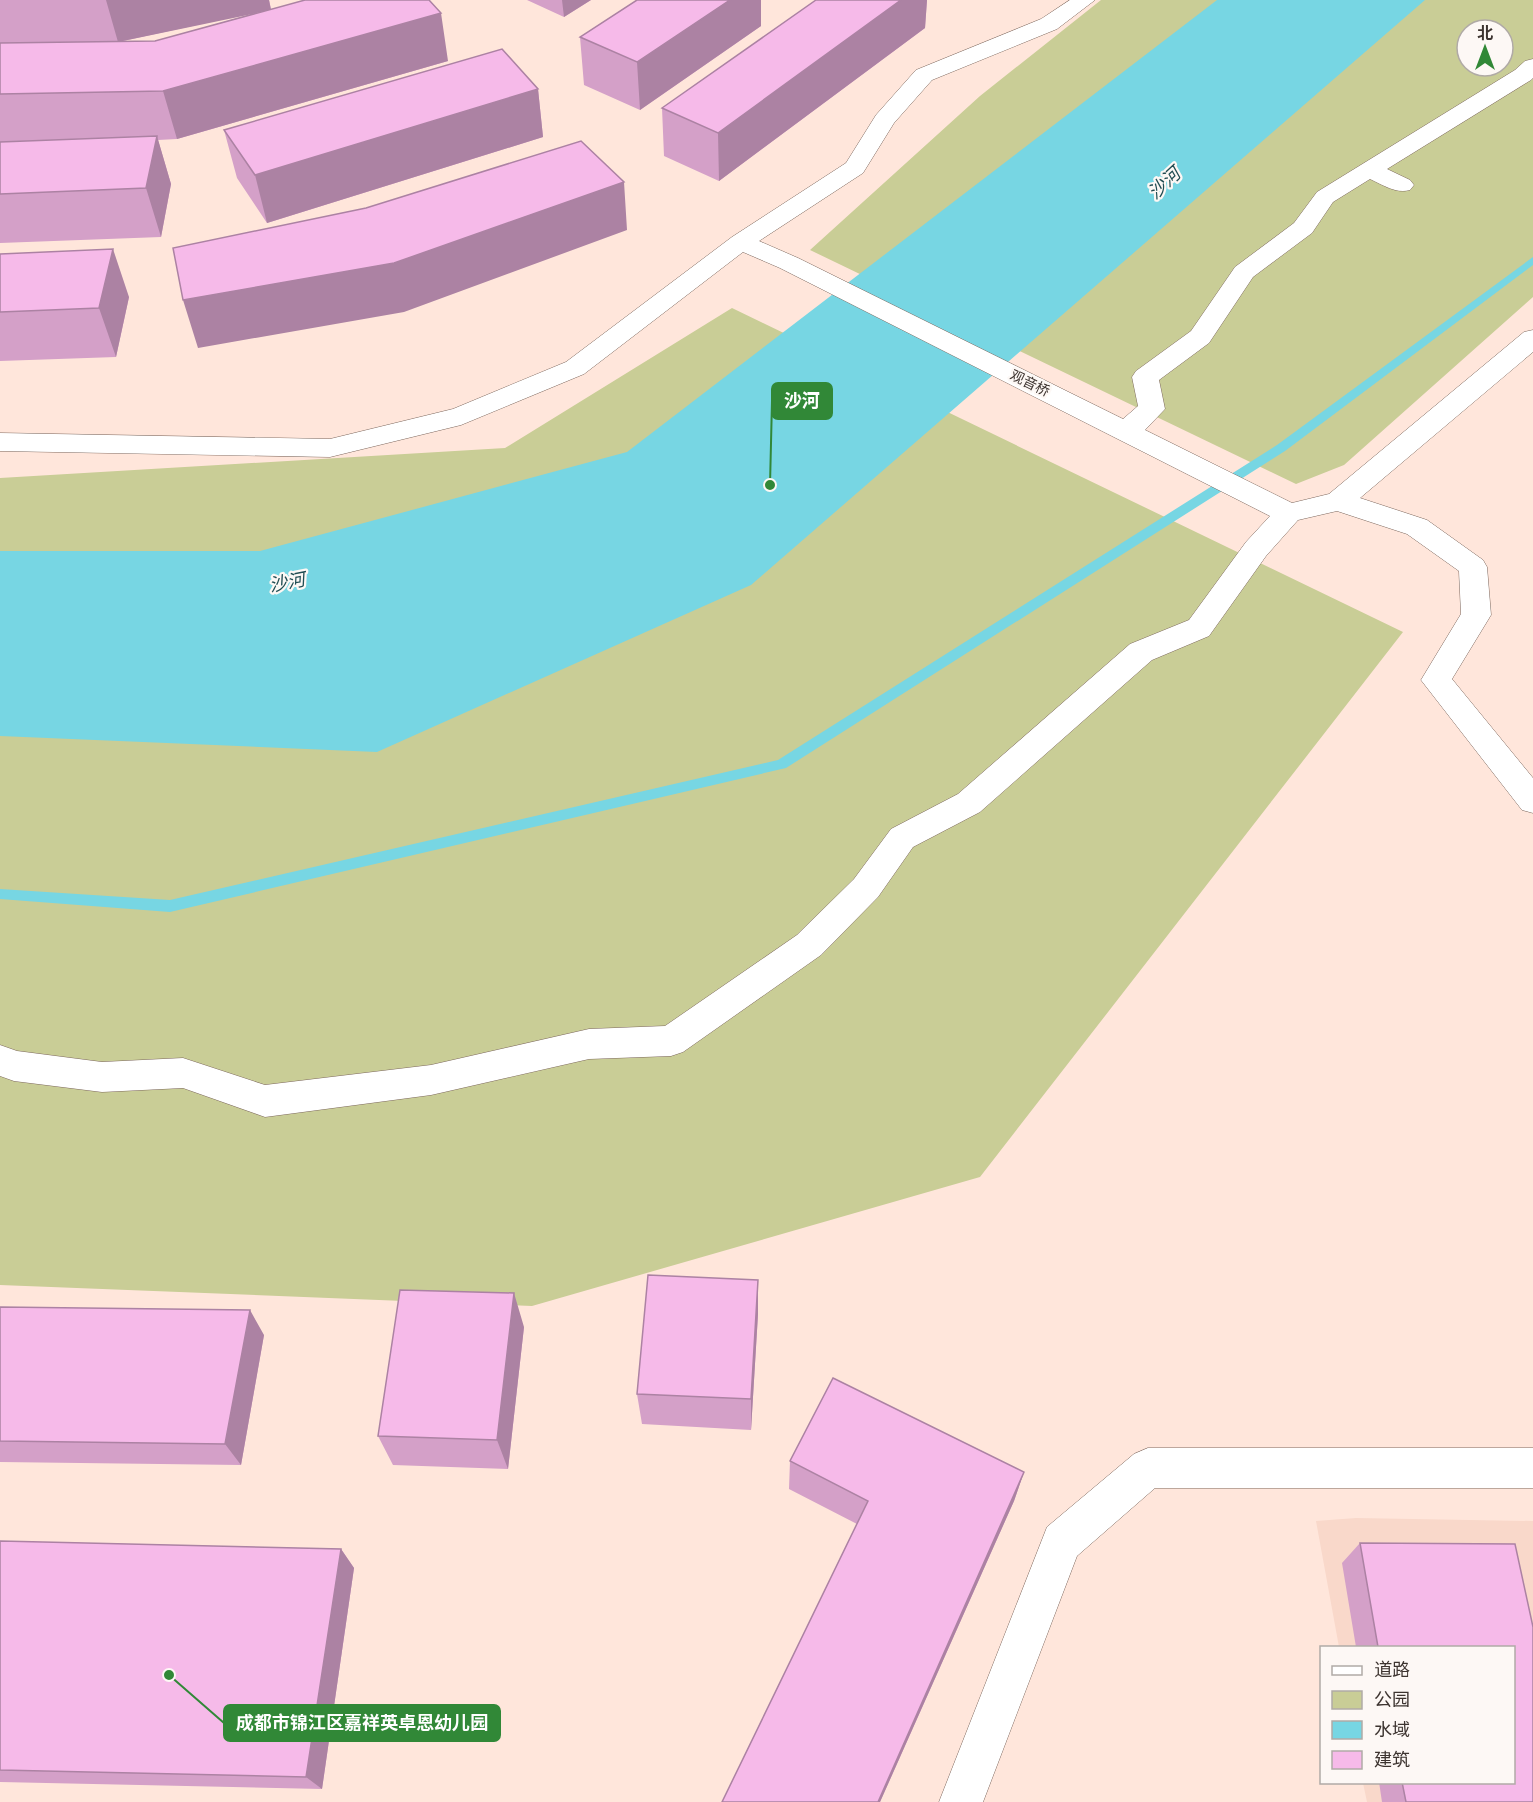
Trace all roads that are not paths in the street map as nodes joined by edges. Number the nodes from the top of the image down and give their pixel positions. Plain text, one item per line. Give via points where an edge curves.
1 (1084, 0) edge
2 (1533, 66) edge
3 (1369, 170) junction
4 (1402, 185) dead end
5 (741, 242) junction
6 (1533, 338) edge
7 (1126, 431) junction
8 (0, 442) edge
9 (1338, 501) junction
10 (1280, 509) junction
11 (1533, 801) edge
12 (0, 1060) edge
13 (1533, 1467) edge
14 (961, 1802) edge

1 - 5 street via 1049,24 924,75 884,120 855,168
2 - 3 street
3 - 4 street
3 - 7 street via 1324,197 1302,228 1244,272 1200,337 1145,377 1152,409
5 - 7 street, 观音桥
5 - 8 street via 575,368 461,416 330,448
6 - 9 street
7 - 10 street, 观音桥
9 - 10 street
9 - 11 street via 1417,527 1473,567 1476,615 1436,680
10 - 12 street via 1199,628 1141,652 969,803 902,838 866,888 809,945 671,1041 590,1044 430,1080 265,1101 183,1073 102,1077 14,1066
13 - 14 street via 1148,1468 1062,1542

